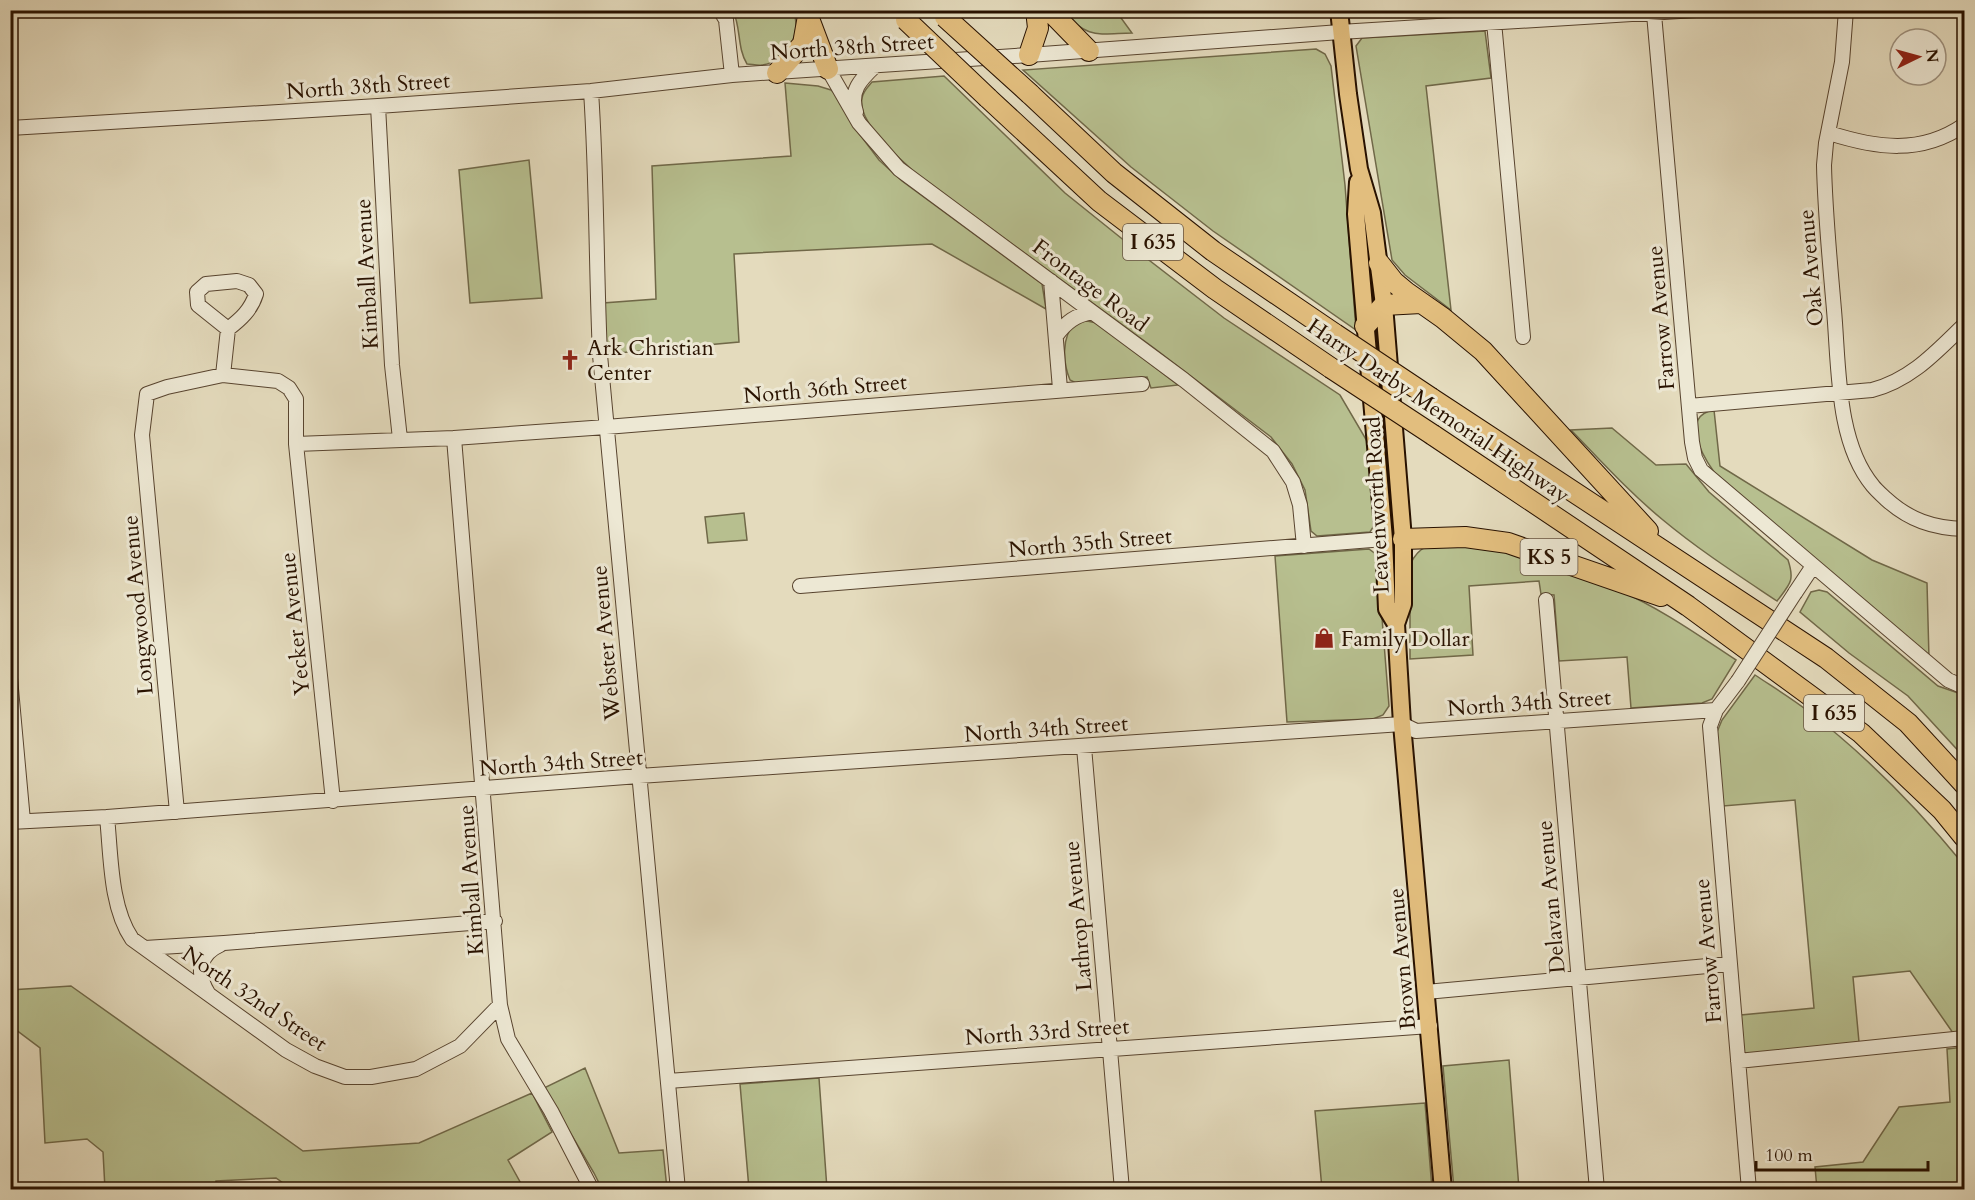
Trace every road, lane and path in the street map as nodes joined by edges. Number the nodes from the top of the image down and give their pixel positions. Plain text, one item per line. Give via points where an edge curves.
1 (720, 10) edge
2 (1036, 10) edge
3 (1049, 10) edge
4 (1339, 10) edge
5 (1696, 10) edge
6 (1846, 10) edge
7 (807, 13) edge
8 (941, 14) edge
9 (1654, 14) junction
10 (901, 15) edge
11 (1494, 22) junction
12 (1340, 32) junction
13 (1089, 51) junction
14 (1029, 55) junction
15 (875, 66) junction
16 (828, 69) junction
17 (777, 73) junction
18 (732, 75) junction
19 (591, 91) junction
20 (378, 106) junction
21 (859, 123) junction
22 (1965, 125) edge
23 (10, 128) edge
24 (1829, 133) junction
25 (1359, 169) junction
26 (1379, 263) junction
27 (1051, 281) junction
28 (1421, 303) junction
29 (1384, 305) junction
30 (1092, 312) junction
31 (1365, 326) junction
32 (1965, 326) edge
33 (228, 329) dead end
34 (1056, 336) junction
35 (1523, 337) dead end
36 (223, 375) junction
37 (1142, 384) dead end
38 (1060, 389) junction
39 (1841, 392) junction
40 (147, 394) joint
41 (1689, 406) junction
42 (606, 427) junction
43 (454, 438) junction
44 (400, 439) junction
45 (296, 444) junction
46 (1965, 529) edge
47 (1394, 539) junction
48 (1304, 546) junction
49 (1668, 553) junction
50 (1813, 566) junction
51 (800, 586) dead end
52 (1546, 600) dead end
53 (1688, 606) junction
54 (10, 678) edge
55 (1965, 687) edge
56 (1716, 710) junction
57 (1556, 722) junction
58 (1402, 724) junction
59 (1084, 747) junction
60 (639, 776) junction
61 (1965, 784) edge
62 (484, 789) junction
63 (333, 801) junction
64 (177, 812) junction
65 (107, 817) junction
66 (17, 821) edge
67 (1965, 837) edge
68 (495, 921) junction
69 (224, 943) junction
70 (145, 948) junction
71 (1729, 964) junction
72 (1578, 979) junction
73 (1426, 992) junction
74 (209, 995) junction
75 (500, 1005) junction
76 (1430, 1026) junction
77 (1965, 1038) edge
78 (1110, 1047) junction
79 (1738, 1061) junction
80 (668, 1081) junction
81 (592, 1190) edge
82 (678, 1190) edge
83 (1122, 1190) edge
84 (1443, 1190) edge
85 (1597, 1190) edge
86 (1749, 1190) edge

1 - 18 street via 726,20
2 - 14 highway via 1038,28
3 - 13 highway
4 - 12 main road, Leavenworth Road
5 - 9 street, North 38th Street
6 - 24 street, Oak Avenue via 1842,62
7 - 16 highway
7 - 17 highway via 803,44
8 - 49 highway, Harry Darby Memorial Highway / I 635, bridge via 1114,173 1214,251
9 - 11 street, North 38th Street
9 - 41 street, Farrow Avenue
10 - 53 highway, Harry Darby Memorial Highway / I 635, bridge via 1099,201 1215,289
11 - 12 street, North 38th Street
11 - 35 street
12 - 13 street, North 38th Street
12 - 25 main road, Leavenworth Road
13 - 14 street, North 38th Street
14 - 15 street, North 38th Street
15 - 16 street, North 38th Street
15 - 21 street via 859,82 855,93
16 - 17 street, North 38th Street
16 - 21 street, Frontage Road
17 - 18 street, North 38th Street
18 - 19 street, North 38th Street
19 - 20 street, North 38th Street
19 - 42 street, Webster Avenue
20 - 23 street, North 38th Street
20 - 44 street, Kimball Avenue via 392,365
21 - 27 street, Frontage Road via 899,169
22 - 24 street via 1936,140 1902,146 1884,147
24 - 39 street, Oak Avenue via 1824,191
25 - 26 main road, Leavenworth Road via 1372,213
25 - 31 main road, Leavenworth Road via 1356,214
26 - 28 highway via 1394,282
26 - 29 main road, Leavenworth Road
27 - 30 street, Frontage Road
27 - 34 street
28 - 29 highway
28 - 49 highway via 1483,351
29 - 31 highway
29 - 47 main road, Leavenworth Road
30 - 34 street via 1072,319
30 - 48 street, Frontage Road via 1273,451 1293,482
31 - 47 main road, Leavenworth Road
32 - 39 street via 1899,381 1872,390
33 - 36 street
34 - 38 street
36 - 40 street, Yecker Avenue
36 - 45 street, Yecker Avenue via 278,381 289,388 296,399
37 - 38 street, North 36th Street
38 - 42 street, North 36th Street
39 - 41 street
39 - 46 street, Oak Avenue via 1849,438 1873,486 1917,521
40 - 64 street, Longwood Avenue via 142,435
41 - 50 street, Farrow Avenue via 1695,458 1701,470
42 - 43 street, North 36th Street
42 - 60 street, Webster Avenue
43 - 44 street, North 36th Street
43 - 62 street, Kimball Avenue
44 - 45 street, North 36th Street
45 - 63 street, Yecker Avenue
47 - 48 street, North 35th Street
47 - 53 highway, KS 5 via 1465,537 1508,543
47 - 58 main road, Leavenworth Road via 1403,604 1396,624
48 - 51 street, North 35th Street
49 - 61 highway, Harry Darby Memorial Highway / I 635 via 1826,658 1908,723
50 - 55 street via 1948,680
50 - 56 street, bridge
52 - 57 street, Delavan Avenue
53 - 67 highway, Harry Darby Memorial Highway / I 635 via 1861,733
54 - 66 street
56 - 57 street, North 34th Street
56 - 71 street, Farrow Avenue via 1710,726
57 - 58 street, North 34th Street via 1416,731
57 - 72 street, Delavan Avenue
58 - 59 street, North 34th Street
58 - 73 main road, Brown Avenue
59 - 60 street, North 34th Street
59 - 78 street, Lathrop Avenue
60 - 62 street, North 34th Street
60 - 80 street, Webster Avenue
62 - 63 street, North 34th Street
62 - 68 street, Kimball Avenue
63 - 64 street, North 34th Street
64 - 65 street, North 34th Street
65 - 66 street, North 34th Street
65 - 70 street, North 32nd Street via 122,925
68 - 69 street
68 - 75 street, Kimball Avenue
69 - 70 street
69 - 74 street via 210,950 202,961 200,975
70 - 74 street, North 32nd Street
71 - 72 street
71 - 79 street, Farrow Avenue
72 - 73 street
72 - 85 street, Delavan Avenue
73 - 76 main road, Brown Avenue
74 - 75 street, North 32nd Street via 286,1050 345,1077 417,1069 460,1046
75 - 81 street, Kimball Avenue via 508,1039
76 - 78 street, North 33rd Street
76 - 84 main road, Brown Avenue
77 - 79 street
78 - 80 street, North 33rd Street
78 - 83 street, Lathrop Avenue
79 - 86 street, Farrow Avenue
80 - 82 street, Webster Avenue

